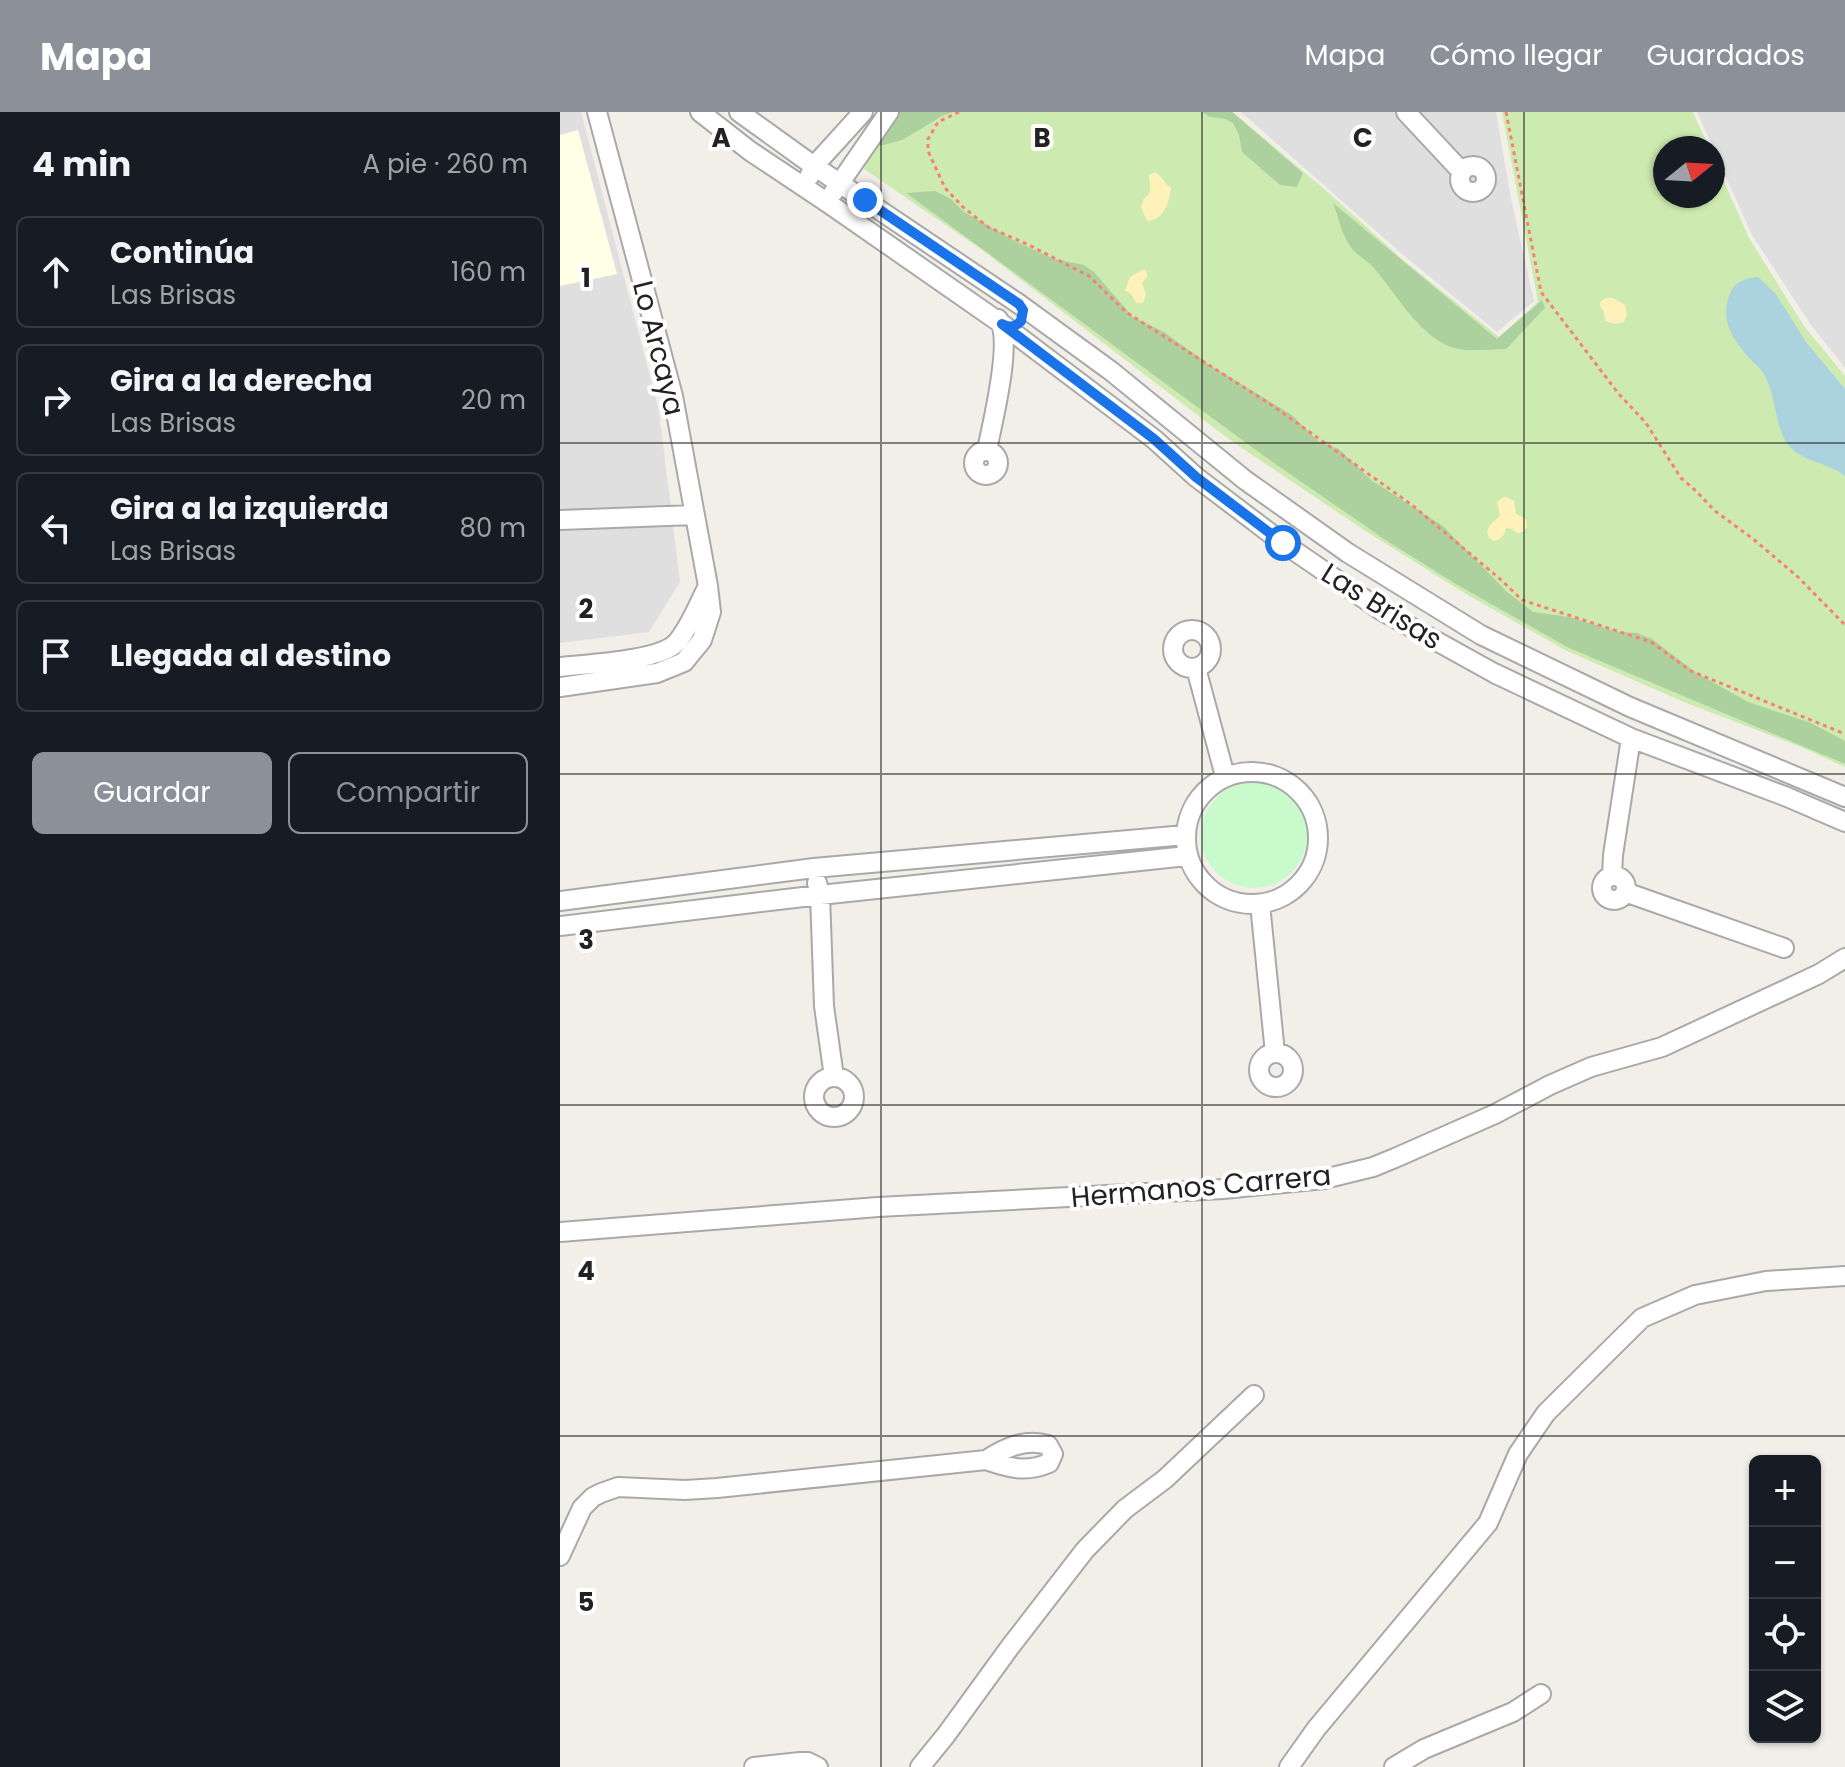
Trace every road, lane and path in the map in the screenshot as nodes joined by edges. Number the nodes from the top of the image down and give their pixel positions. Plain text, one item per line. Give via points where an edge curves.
1 (597, 112) edge
2 (700, 112) edge
3 (739, 112) edge
4 (863, 112) edge
5 (889, 112) edge
6 (959, 112) edge
7 (1406, 112) edge
8 (1506, 112) edge
9 (814, 166) junction
10 (1462, 172) dead end
11 (840, 183) junction
12 (803, 188) junction
13 (828, 203) junction
14 (1019, 304) junction
15 (1002, 324) junction
16 (987, 450) dead end
17 (694, 515) junction
18 (560, 520) edge
19 (708, 586) junction
20 (1845, 625) edge
21 (560, 667) edge
22 (1196, 668) dead end
23 (560, 687) edge
24 (1630, 707) junction
25 (1652, 716) junction
26 (1845, 734) edge
27 (1631, 738) junction
28 (1225, 776) junction
29 (1845, 797) edge
30 (1845, 822) edge
31 (1185, 835) junction
32 (1187, 856) junction
33 (814, 868) junction
34 (820, 895) junction
35 (560, 901) edge
36 (1260, 904) junction
37 (560, 926) edge
38 (1784, 948) dead end
39 (1845, 958) edge
40 (1275, 1053) dead end
41 (834, 1077) dead end
42 (560, 1232) edge
43 (1845, 1276) edge
44 (1254, 1395) dead end
45 (986, 1460) dead end
46 (560, 1556) edge
47 (1541, 1694) dead end
48 (754, 1767) edge
49 (818, 1767) edge
50 (920, 1767) edge
51 (1289, 1767) edge
52 (1394, 1767) edge

1 - 17 street, Lo Arcaya via 673,396
2 - 12 street, Las Brisas
3 - 9 street, Las Brisas
4 - 9 street
5 - 11 street
6 - 26 path via 938,122 928,151 945,188 988,227 1089,276 1126,312 1273,406 1412,505 1522,600 1651,642 1691,671
7 - 10 street
8 - 20 path via 1541,292 1646,423 1681,478 1798,577
9 - 11 street, Las Brisas
9 - 12 street
11 - 13 street
11 - 14 street, Las Brisas
12 - 13 street, Las Brisas
13 - 15 street, Las Brisas
14 - 15 street via 1021,321 1015,326
14 - 24 street, Las Brisas via 1348,553 1481,635
15 - 16 street via 1001,374
15 - 27 street, Las Brisas via 1283,543 1382,611 1494,673
17 - 18 street
17 - 19 street, Lo Arcaya
19 - 21 street via 675,645 652,656
19 - 23 street, Lo Arcaya via 711,612 702,640 684,662 657,673
22 - 28 street
24 - 25 street, Las Brisas
24 - 27 street via 1625,723
25 - 27 street via 1645,733
25 - 29 street, Las Brisas
27 - 30 street, Las Brisas
27 - 38 street via 1612,876 1623,880 1625,892
28 - 31 street via 1205,790 1191,810
28 - 36 street via 1270,773 1291,783 1307,800 1316,821 1313,865 1282,898
31 - 32 street
31 - 33 street
32 - 34 street
32 - 36 street via 1215,894 1236,903
33 - 34 street
33 - 35 street
34 - 37 street
34 - 41 street via 824,1006
36 - 40 street
39 - 42 street, Hermanos Carrera via 1662,1047 1591,1067 1405,1154 1324,1179
43 - 51 street via 1766,1281 1695,1295 1642,1318 1546,1413 1518,1454 1488,1523
44 - 50 street via 1085,1550
45 - 46 street via 717,1488 609,1489 582,1508
47 - 52 street
48 - 49 street via 800,1762

